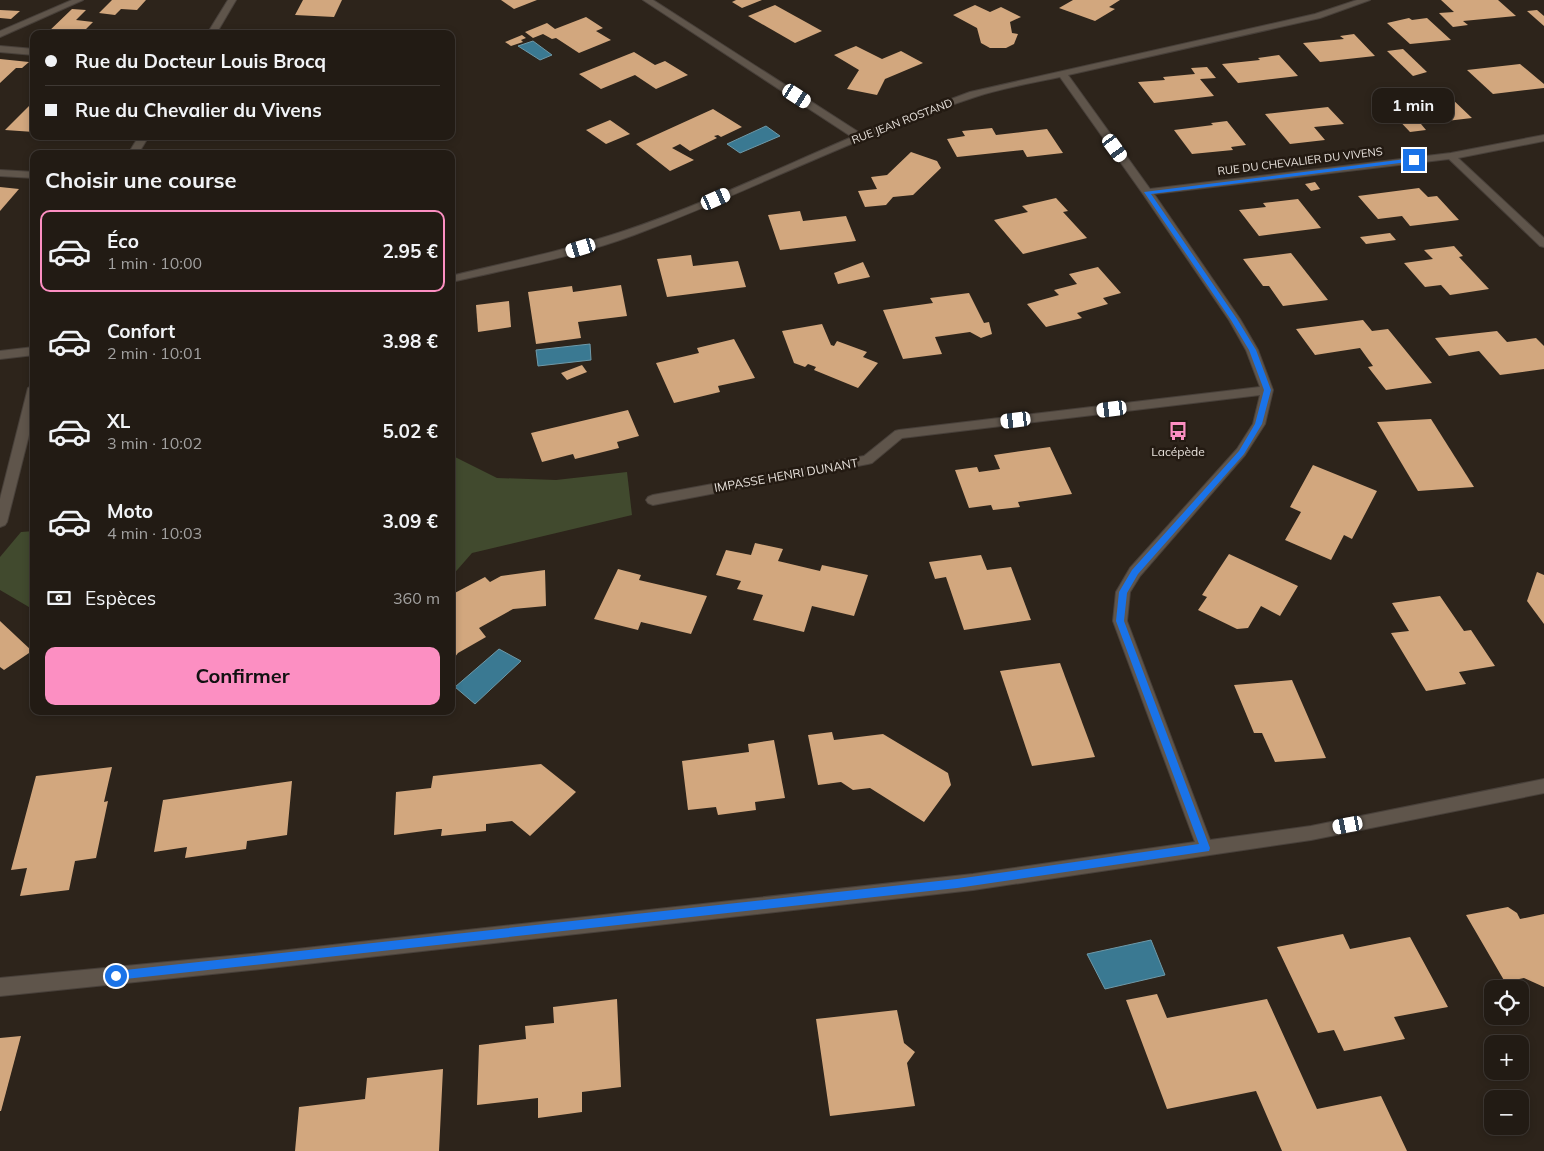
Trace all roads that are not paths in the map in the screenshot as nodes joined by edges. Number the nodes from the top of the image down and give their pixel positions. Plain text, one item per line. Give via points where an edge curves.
1 (80, 0) edge
2 (232, 0) edge
3 (647, 0) edge
4 (1366, 0) edge
5 (213, 30) edge
6 (0, 34) edge
7 (0, 49) edge
8 (30, 52) edge
9 (1062, 74) junction
10 (860, 137) junction
11 (1544, 138) edge
12 (1452, 156) junction
13 (0, 173) edge
14 (30, 175) edge
15 (1148, 192) junction
16 (1544, 244) edge
17 (455, 278) edge
18 (30, 351) edge
19 (0, 355) edge
20 (1268, 390) junction
21 (30, 405) edge
22 (653, 500) dead end
23 (0, 522) edge
24 (1544, 786) edge
25 (1205, 848) junction
26 (0, 987) edge

1 - 6 street
2 - 5 street
3 - 10 street
4 - 9 street, RUE JEAN ROSTAND via 1317,16
7 - 8 street
9 - 10 street, RUE JEAN ROSTAND via 973,94
9 - 15 street
10 - 17 street, RUE JEAN ROSTAND via 629,234 565,253
11 - 12 street, RUE DU CHEVALIER DU VIVENS
12 - 15 street, RUE DU CHEVALIER DU VIVENS
12 - 16 street
13 - 14 street
15 - 20 street via 1234,319 1252,350
18 - 19 street
20 - 22 street, IMPASSE HENRI DUNANT via 899,434 868,460
20 - 25 street via 1259,424 1241,452 1135,572 1123,592 1120,621
21 - 23 street
24 - 25 street via 1311,832
25 - 26 street via 957,884

